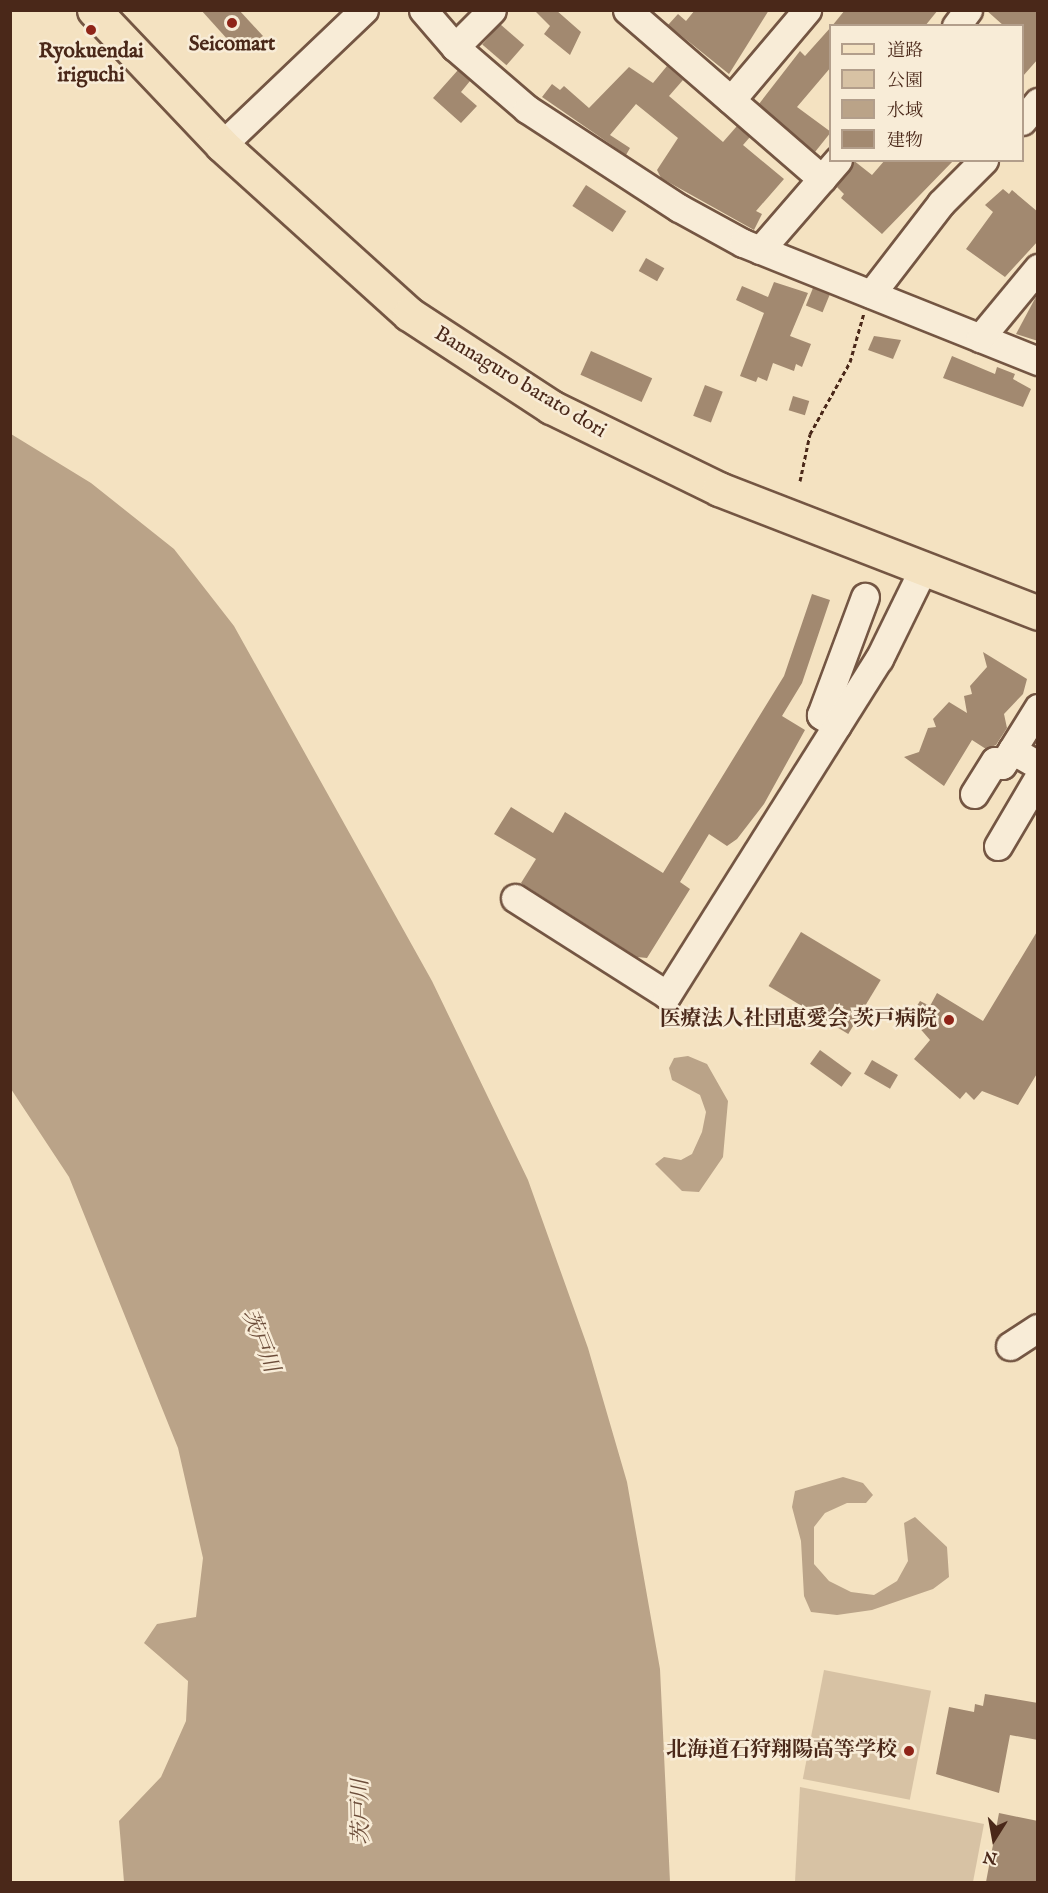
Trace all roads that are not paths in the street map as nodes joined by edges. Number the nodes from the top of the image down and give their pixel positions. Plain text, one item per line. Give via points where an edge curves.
1 (93, 10) edge
2 (364, 10) edge
3 (423, 10) edge
4 (492, 10) edge
5 (807, 10) edge
6 (968, 10) edge
7 (642, 15) edge
8 (958, 24) edge
9 (455, 48) junction
10 (731, 100) junction
11 (1038, 102) edge
12 (1024, 120) edge
13 (222, 145) junction
14 (982, 162) edge
15 (830, 170) edge
16 (760, 250) junction
17 (1038, 268) edge
18 (870, 294) junction
19 (980, 338) junction
20 (1038, 361) edge
21 (923, 569) junction
22 (865, 597) dead end
23 (1038, 613) edge
24 (1038, 708) edge
25 (837, 725) junction
26 (1012, 750) junction
27 (1038, 765) edge
28 (1038, 778) edge
29 (974, 794) dead end
30 (998, 846) dead end
31 (515, 898) dead end
32 (1038, 1328) edge
33 (1010, 1346) dead end

1 - 13 main road, Bannaguro barato dori
2 - 13 street
3 - 9 street
4 - 9 street
5 - 10 street
6 - 8 street
7 - 10 street
9 - 16 street via 528,109 601,161
10 - 15 street
11 - 12 street
13 - 21 main road, Bannaguro barato dori via 409,314 551,406 719,489
14 - 18 street via 941,203
15 - 16 street
16 - 18 street
17 - 19 street
18 - 19 street
19 - 20 street
21 - 23 main road, Bannaguro barato dori
21 - 25 street via 879,659
22 - 25 street via 821,715
24 - 26 street
25 - 31 street via 667,995
26 - 27 street
26 - 29 street via 1002,765 995,761
28 - 30 street
32 - 33 street

